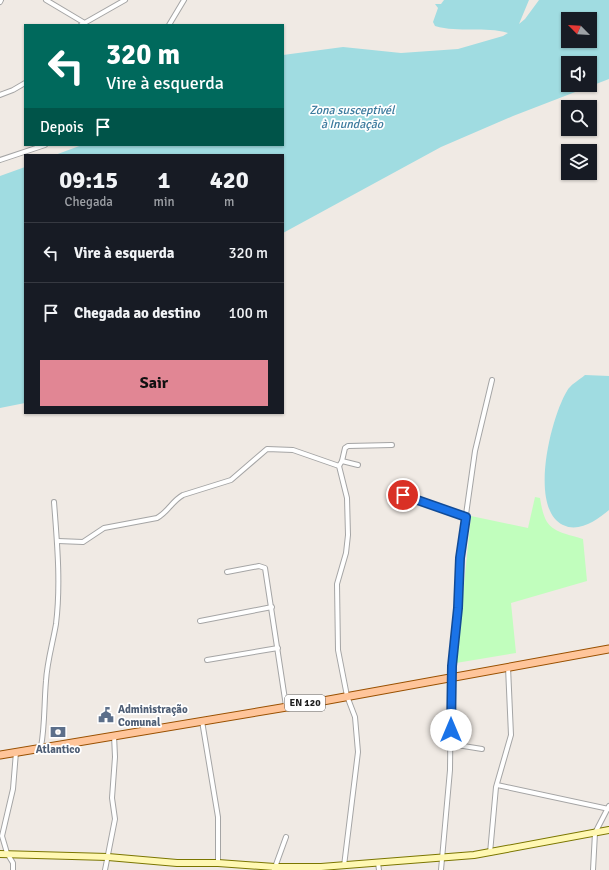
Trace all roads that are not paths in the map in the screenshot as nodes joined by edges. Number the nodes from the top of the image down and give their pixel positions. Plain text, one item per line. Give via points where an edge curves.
1 (46, 0) edge
2 (125, 0) edge
3 (184, 0) edge
4 (82, 24) edge
5 (170, 24) edge
6 (24, 84) edge
7 (0, 95) edge
8 (42, 146) edge
9 (0, 160) edge
10 (492, 380) dead end
11 (392, 446) dead end
12 (342, 461) junction
13 (358, 465) dead end
14 (339, 466) junction
15 (392, 491) dead end
16 (54, 502) dead end
17 (466, 517) junction
18 (58, 541) junction
19 (227, 572) dead end
20 (272, 607) junction
21 (200, 621) dead end
22 (278, 648) junction
23 (609, 649) edge
24 (207, 660) dead end
25 (508, 666) junction
26 (451, 676) junction
27 (347, 696) junction
28 (286, 706) junction
29 (202, 721) junction
30 (114, 735) junction
31 (451, 744) junction
32 (41, 747) junction
33 (482, 749) dead end
34 (16, 752) junction
35 (0, 755) edge
36 (497, 785) junction
37 (608, 808) edge
38 (609, 830) edge
39 (595, 833) junction
40 (286, 837) dead end
41 (3, 853) edge
42 (490, 853) junction
43 (108, 857) junction
44 (441, 857) junction
45 (218, 863) junction
46 (378, 863) junction
47 (344, 866) junction
48 (274, 869) edge
49 (13, 870) edge
50 (105, 870) edge
51 (379, 870) edge
52 (440, 870) edge
53 (593, 870) edge

1 - 4 street
2 - 4 street
3 - 5 street
6 - 7 street
8 - 9 street
10 - 17 street via 481,419
11 - 12 street via 348,446 345,448
12 - 13 street
12 - 14 street
14 - 18 street via 293,450 267,449 235,477 225,483 177,498 163,515 157,518 102,529 83,542
14 - 27 street via 348,503 346,553 337,579 336,600 339,653
15 - 17 street
16 - 18 street
17 - 26 street via 460,558
18 - 32 street via 56,622 46,680
19 - 20 street via 259,566 265,568
20 - 21 street
20 - 22 street
22 - 24 street
22 - 28 street
23 - 25 main road, EN 120
25 - 26 main road, EN 120
25 - 36 street via 511,735
26 - 27 main road, EN 120
26 - 31 street
27 - 28 main road, EN 120
27 - 47 street via 355,717 358,752
28 - 29 main road, EN 120
29 - 30 main road, EN 120
29 - 45 street via 218,817
30 - 32 main road, EN 120
30 - 43 street via 112,798 116,819
31 - 33 street
31 - 44 street
32 - 34 main road, EN 120
34 - 35 main road, EN 120
34 - 41 street via 12,796 2,836
36 - 37 street
36 - 42 street
37 - 39 street
38 - 39 street
39 - 42 street
39 - 53 street
40 - 48 street
41 - 43 street
41 - 49 street via 12,860
42 - 44 street
43 - 45 street via 177,863
43 - 50 street
44 - 46 street
44 - 52 street
45 - 48 street
46 - 47 street
46 - 51 street
47 - 48 street

